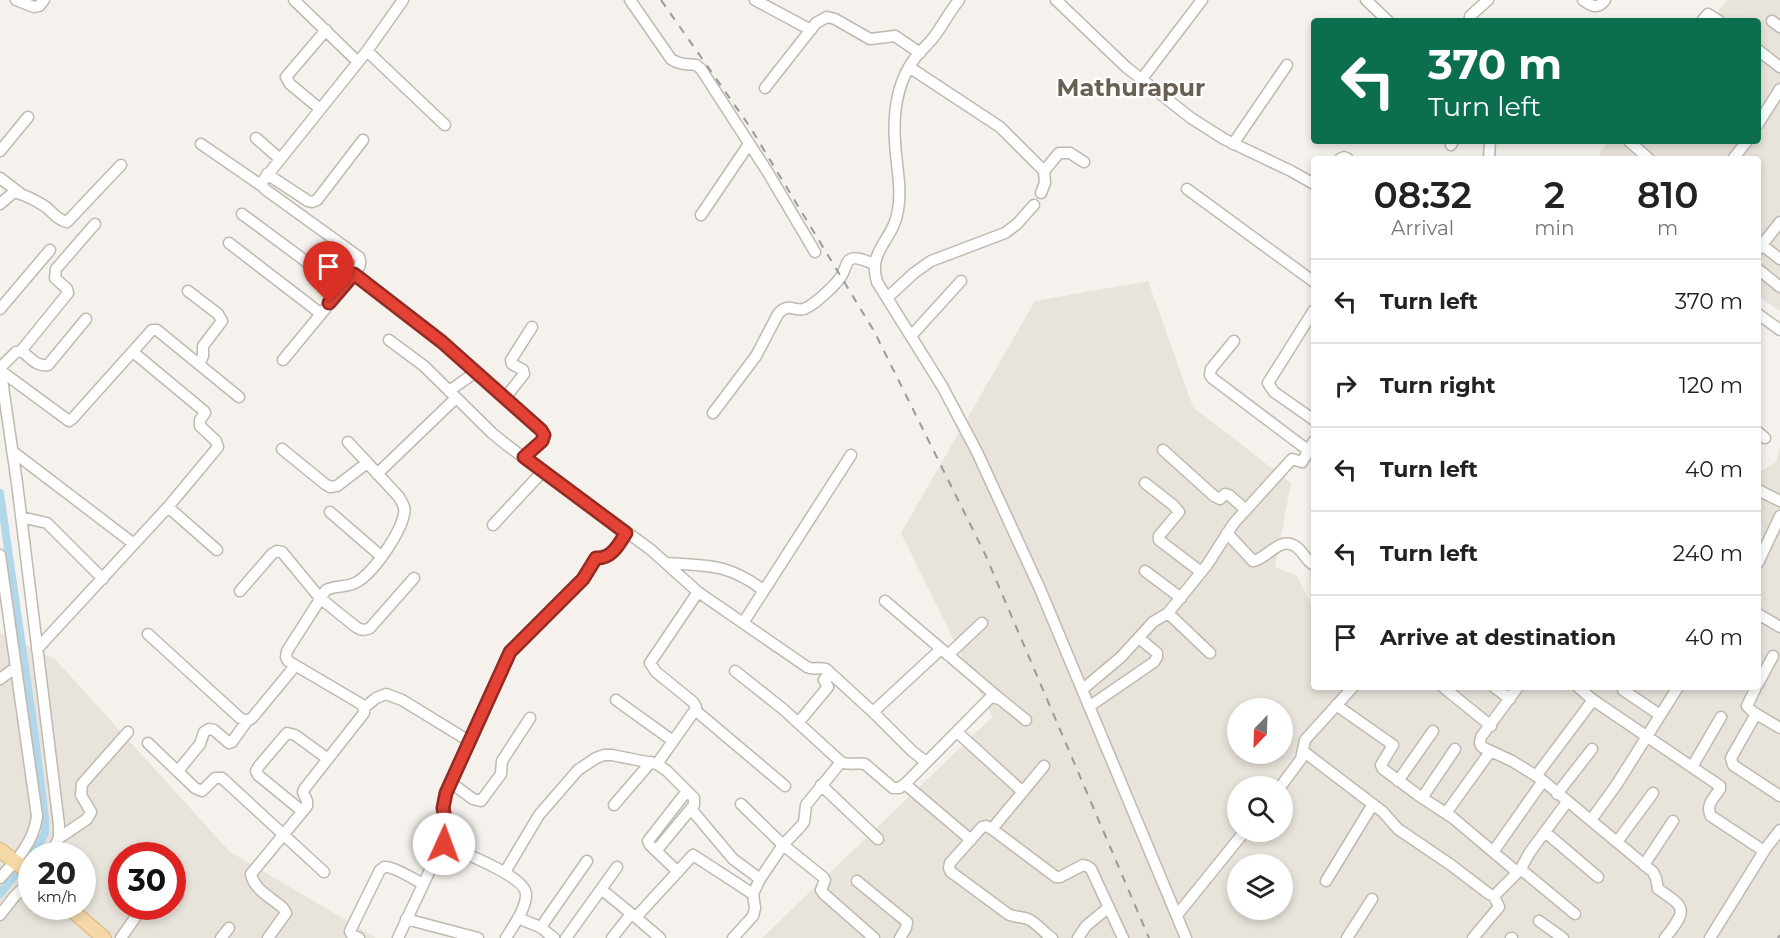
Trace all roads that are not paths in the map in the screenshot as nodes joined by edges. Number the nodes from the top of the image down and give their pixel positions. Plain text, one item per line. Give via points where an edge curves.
1 (16, 0) edge
2 (44, 0) edge
3 (294, 0) edge
4 (403, 0) edge
5 (630, 0) edge
6 (755, 0) edge
7 (959, 0) edge
8 (1056, 0) edge
9 (1202, 0) edge
10 (1366, 0) edge
11 (1488, 0) edge
12 (1583, 0) edge
13 (1605, 0) edge
14 (308, 5) edge
15 (1384, 18) edge
16 (1470, 18) edge
17 (326, 30) junction
18 (811, 30) junction
19 (367, 51) junction
20 (1761, 52) edge
21 (920, 53) junction
22 (358, 62) junction
23 (1287, 65) dead end
24 (909, 67) junction
25 (1780, 67) edge
26 (1141, 80) junction
27 (765, 88) dead end
28 (1780, 89) edge
29 (320, 108) junction
30 (28, 117) dead end
31 (1761, 119) edge
32 (445, 125) dead end
33 (256, 138) dead end
34 (363, 140) dead end
35 (201, 144) dead end
36 (749, 144) junction
37 (1233, 144) junction
38 (1632, 144) edge
39 (1745, 144) edge
40 (0, 151) edge
41 (1646, 156) edge
42 (1735, 156) edge
43 (280, 159) junction
44 (1084, 162) dead end
45 (121, 165) dead end
46 (1044, 171) junction
47 (267, 174) junction
48 (0, 178) edge
49 (1311, 182) edge
50 (262, 186) junction
51 (1187, 189) dead end
52 (1041, 193) dead end
53 (21, 194) junction
54 (0, 204) edge
55 (1034, 205) dead end
56 (242, 214) dead end
57 (701, 215) dead end
58 (1780, 222) edge
59 (95, 224) dead end
60 (229, 243) dead end
61 (1761, 247) edge
62 (1761, 249) edge
63 (50, 250) dead end
64 (815, 252) dead end
65 (1780, 259) edge
66 (874, 264) junction
67 (1761, 271) edge
68 (354, 274) junction
69 (1311, 280) edge
70 (961, 281) dead end
71 (1780, 286) edge
72 (342, 288) junction
73 (188, 291) dead end
74 (887, 298) junction
75 (0, 309) edge
76 (320, 313) junction
77 (1311, 315) edge
78 (1761, 316) edge
79 (86, 319) dead end
80 (532, 327) dead end
81 (1780, 330) edge
82 (911, 336) junction
83 (390, 340) dead end
84 (1234, 340) dead end
85 (21, 351) junction
86 (133, 352) junction
87 (283, 360) dead end
88 (199, 364) junction
89 (0, 368) edge
90 (476, 372) junction
91 (453, 394) junction
92 (239, 397) dead end
93 (505, 398) junction
94 (713, 413) dead end
95 (1311, 418) edge
96 (348, 442) dead end
97 (1311, 445) edge
98 (1311, 448) edge
99 (282, 449) dead end
100 (12, 450) junction
101 (1163, 450) dead end
102 (851, 455) dead end
103 (524, 457) junction
104 (367, 463) junction
105 (543, 471) junction
106 (377, 474) junction
107 (1145, 483) dead end
108 (1761, 492) edge
109 (1780, 501) edge
110 (168, 507) junction
111 (1246, 510) junction
112 (330, 512) dead end
113 (1780, 516) edge
114 (21, 517) junction
115 (493, 525) dead end
116 (626, 533) junction
117 (1227, 533) junction
118 (134, 544) junction
119 (217, 550) dead end
120 (0, 555) edge
121 (382, 557) junction
122 (1761, 557) edge
123 (0, 561) edge
124 (666, 563) junction
125 (1311, 564) edge
126 (1145, 571) dead end
127 (1201, 572) junction
128 (414, 578) dead end
129 (103, 579) junction
130 (763, 590) junction
131 (240, 591) dead end
132 (698, 592) junction
133 (320, 598) junction
134 (1181, 598) junction
135 (885, 601) dead end
136 (1168, 613) junction
137 (1761, 616) edge
138 (743, 623) junction
139 (982, 623) dead end
140 (1780, 627) edge
141 (148, 634) dead end
142 (1139, 638) junction
143 (37, 649) junction
144 (945, 652) junction
145 (1210, 653) dead end
146 (1773, 656) dead end
147 (295, 666) junction
148 (15, 668) junction
149 (735, 671) dead end
150 (830, 673) junction
151 (1761, 678) edge
152 (0, 679) edge
153 (1083, 689) junction
154 (1350, 690) edge
155 (1447, 690) edge
156 (1498, 690) edge
157 (1516, 690) edge
158 (1581, 690) edge
159 (1623, 690) dead end
160 (1676, 690) edge
161 (1755, 690) edge
162 (1000, 699) junction
163 (1510, 699) junction
164 (616, 700) dead end
165 (1593, 700) junction
166 (1336, 705) junction
167 (1090, 706) junction
168 (364, 708) junction
169 (695, 710) junction
170 (873, 712) junction
171 (1756, 714) junction
172 (1660, 715) junction
173 (1721, 717) dead end
174 (530, 718) dead end
175 (1026, 720) dead end
176 (247, 721) junction
177 (798, 723) junction
178 (1491, 726) junction
179 (1780, 728) edge
180 (1433, 731) dead end
181 (128, 732) dead end
182 (957, 732) junction
183 (1646, 737) junction
184 (469, 741) junction
185 (674, 741) junction
186 (148, 743) dead end
187 (1455, 749) dead end
188 (1592, 749) dead end
189 (1303, 751) junction
190 (1490, 752) junction
191 (328, 759) junction
192 (841, 762) junction
193 (926, 762) junction
194 (654, 763) junction
195 (1044, 766) dead end
196 (1692, 767) junction
197 (178, 771) junction
198 (1288, 776) edge
199 (1539, 779) junction
200 (1398, 781) junction
201 (450, 782) junction
202 (905, 784) junction
203 (785, 786) dead end
204 (821, 786) junction
205 (687, 791) junction
206 (1023, 792) junction
207 (1653, 793) dead end
208 (1557, 794) junction
209 (1780, 796) edge
210 (1422, 798) junction
211 (1567, 802) junction
212 (741, 804) dead end
213 (1372, 804) junction
214 (614, 805) dead end
215 (691, 809) junction
216 (302, 812) junction
217 (1446, 813) junction
218 (1591, 820) junction
219 (1673, 821) dead end
220 (992, 829) junction
221 (1780, 830) edge
222 (1545, 832) junction
223 (282, 835) junction
224 (59, 838) junction
225 (878, 839) dead end
226 (971, 840) junction
227 (57, 842) edge
228 (1236, 842) edge
229 (1617, 842) junction
230 (444, 844) junction
231 (783, 845) junction
232 (0, 850) edge
233 (656, 851) junction
234 (1764, 851) junction
235 (1493, 852) junction
236 (587, 861) dead end
237 (16, 862) junction
238 (1644, 865) junction
239 (617, 867) dead end
240 (1518, 871) junction
241 (324, 872) dead end
242 (505, 872) junction
243 (678, 872) junction
244 (1598, 877) dead end
245 (0, 878) edge
246 (760, 879) junction
247 (857, 881) dead end
248 (1326, 881) dead end
249 (423, 884) junction
250 (601, 890) junction
251 (18, 892) edge
252 (753, 894) junction
253 (1494, 896) junction
254 (1372, 898) dead end
255 (1109, 907) junction
256 (1575, 914) dead end
257 (0, 915) edge
258 (1177, 915) junction
259 (635, 916) junction
260 (518, 918) junction
261 (406, 919) junction
262 (83, 920) edge
263 (133, 920) edge
264 (1539, 921) dead end
265 (540, 927) junction
266 (229, 928) dead end
267 (746, 934) edge
268 (104, 938) edge
269 (121, 938) edge
270 (221, 938) edge
271 (268, 938) edge
272 (359, 938) edge
273 (398, 938) edge
274 (478, 938) edge
275 (506, 938) edge
276 (554, 938) edge
277 (566, 938) edge
278 (612, 938) edge
279 (660, 938) edge
280 (733, 938) edge
281 (874, 938) edge
282 (900, 938) edge
283 (1052, 938) edge
284 (1078, 938) edge
285 (1123, 938) edge
286 (1186, 938) edge
287 (1347, 938) edge
288 (1473, 938) edge
289 (1563, 938) edge
290 (1665, 938) edge
291 (1710, 938) edge

1 - 2 street via 34,7
3 - 14 street
4 - 19 street
5 - 36 street via 671,59 701,69
6 - 18 street
7 - 21 street
8 - 26 street
9 - 26 street
10 - 15 street
11 - 16 street
12 - 13 street via 1593,7
14 - 17 street
17 - 22 street
17 - 29 street via 286,77
18 - 21 street via 822,18 831,17 870,39 895,36
18 - 27 street
19 - 22 street
19 - 32 street
20 - 25 street
21 - 24 street
22 - 29 street
23 - 37 street
24 - 46 street via 1000,127
24 - 66 street via 895,107 898,210
26 - 37 street
28 - 31 street
29 - 43 street
30 - 40 street
33 - 43 street
34 - 47 street via 312,202
35 - 50 street
36 - 57 street
36 - 64 street
37 - 49 street
38 - 41 street
39 - 42 street
43 - 47 street
44 - 46 street via 1070,153 1059,153
45 - 53 street via 67,222
46 - 52 street
47 - 50 street
48 - 53 street
50 - 68 street via 359,257 360,266
51 - 69 street
53 - 54 street via 14,192
55 - 74 street via 1005,234 931,261
56 - 72 street
58 - 61 street
59 - 85 street via 56,269 55,278 68,293
60 - 76 street
62 - 65 street
63 - 75 street
66 - 74 street via 877,282
66 - 94 street via 851,259 841,277 809,307 783,309 756,356
67 - 71 street
68 - 72 street
68 - 90 street
70 - 82 street
72 - 76 street
73 - 88 street via 222,321 203,346
74 - 82 street
76 - 87 street
77 - 95 street via 1268,383 1274,392
78 - 81 street
79 - 85 street via 48,365 37,364
80 - 93 street via 511,360 524,374
82 - 153 street via 978,452
83 - 91 street
84 - 97 street via 1211,369 1212,378
85 - 89 street
86 - 88 street via 149,332 157,330
86 - 89 street via 69,421
86 - 110 street via 204,411 200,426 218,444
88 - 92 street
89 - 100 street
90 - 91 street
90 - 93 street
91 - 103 street via 492,433
91 - 106 street
93 - 103 street via 544,435
96 - 104 street
98 - 111 street via 1302,462 1288,462
99 - 104 street via 330,487
100 - 114 street
100 - 118 street
101 - 111 street via 1214,496 1220,499 1229,495
102 - 130 street
103 - 105 street
104 - 106 street
105 - 115 street
105 - 116 street
106 - 121 street via 404,506 400,525
107 - 127 street via 1179,512 1159,540
108 - 109 street
110 - 118 street
110 - 119 street
111 - 117 street
112 - 121 street
113 - 122 street
114 - 129 street via 46,523
114 - 143 street
116 - 124 street
116 - 184 street via 609,555 596,558 583,579 510,652
117 - 125 street via 1253,561 1289,543 1299,548
117 - 127 street
118 - 129 street
120 - 123 street
121 - 133 street via 356,583 333,587
123 - 148 street
124 - 130 street via 730,570
124 - 132 street
126 - 134 street
127 - 134 street
128 - 133 street via 366,630 356,627
129 - 143 street
130 - 138 street
131 - 133 street via 278,551
132 - 138 street
132 - 169 street via 650,663 693,702
133 - 147 street via 286,651 288,662
134 - 136 street
135 - 144 street
136 - 142 street
136 - 145 street
137 - 140 street
138 - 150 street via 812,670 820,668
139 - 144 street
141 - 176 street
142 - 153 street
142 - 167 street via 1157,653 1154,662
143 - 224 street
144 - 162 street
144 - 170 street
146 - 151 street
147 - 168 street
147 - 176 street
148 - 152 street
148 - 237 street via 37,816 36,828
149 - 177 street
150 - 170 street
150 - 177 street via 824,680 828,687
153 - 167 street
154 - 166 street
155 - 178 street
156 - 163 street
157 - 163 street
158 - 165 street
159 - 172 street
160 - 172 street
161 - 171 street via 1747,706
162 - 175 street
162 - 182 street via 991,697
163 - 178 street
164 - 185 street
165 - 183 street
165 - 199 street
166 - 189 street via 1305,740
166 - 200 street via 1391,742 1392,749 1381,765
167 - 258 street
168 - 184 street via 386,694
168 - 191 street
169 - 185 street
169 - 203 street
170 - 193 street
171 - 179 street
171 - 209 street via 1731,758 1733,765
172 - 183 street
173 - 196 street
174 - 201 street via 502,761 501,774 481,801
176 - 197 street via 229,743 214,730 204,732 200,744
177 - 192 street
178 - 190 street via 1480,743
180 - 200 street
181 - 224 street via 82,784 81,795 91,812 89,816
182 - 193 street
182 - 206 street
183 - 196 street
183 - 218 street
184 - 201 street
185 - 194 street
186 - 197 street
187 - 210 street
188 - 208 street
189 - 198 street
189 - 213 street
190 - 199 street
190 - 217 street
191 - 216 street via 303,792 307,806
191 - 216 street via 287,733 256,771
192 - 202 street via 865,764 893,788
192 - 204 street
193 - 202 street
194 - 205 street
194 - 214 street
194 - 242 street via 612,755 588,762 539,815
195 - 206 street
196 - 234 street via 1720,786 1708,805 1711,816
197 - 223 street via 199,790 215,777 222,778
199 - 208 street
199 - 235 street
200 - 210 street
201 - 230 street via 443,801 447,828
202 - 226 street
204 - 225 street
204 - 231 street via 806,805 804,822
205 - 215 street via 695,802
205 - 233 street via 649,838
206 - 220 street
207 - 229 street
208 - 211 street
210 - 217 street
211 - 218 street
211 - 222 street
212 - 231 street
213 - 248 street
213 - 253 street via 1398,829
215 - 233 street
215 - 246 street via 733,859
216 - 223 street
217 - 235 street
218 - 229 street
219 - 238 street
220 - 226 street via 982,827
220 - 255 street via 1056,877 1087,866
221 - 234 street
222 - 240 street
222 - 244 street
223 - 241 street
223 - 271 street via 251,874 256,886 286,912
224 - 227 street
226 - 283 street via 950,863 951,872 1008,914 1031,920
228 - 258 street
229 - 238 street
230 - 242 street
230 - 249 street
231 - 246 street
231 - 281 street via 823,877 824,894
232 - 237 main road
233 - 243 street
234 - 291 street
235 - 240 street
236 - 265 street
237 - 245 street
238 - 290 street via 1653,872 1658,889 1682,911
239 - 250 street
240 - 253 street
240 - 256 street via 1523,871
242 - 260 street via 525,887 525,902
243 - 252 street via 693,855
243 - 259 street
246 - 252 street
247 - 282 street via 907,922
249 - 261 street
249 - 272 street via 383,867 350,931
250 - 259 street
250 - 277 street
251 - 257 street
252 - 267 street via 755,908
253 - 288 street via 1499,907
254 - 287 street
255 - 284 street
255 - 285 street
258 - 286 street
259 - 278 street
259 - 279 street
260 - 265 street
260 - 275 street
261 - 273 street
261 - 274 street
262 - 268 main road
263 - 269 street
264 - 289 street
265 - 276 street
266 - 270 street
267 - 280 street

